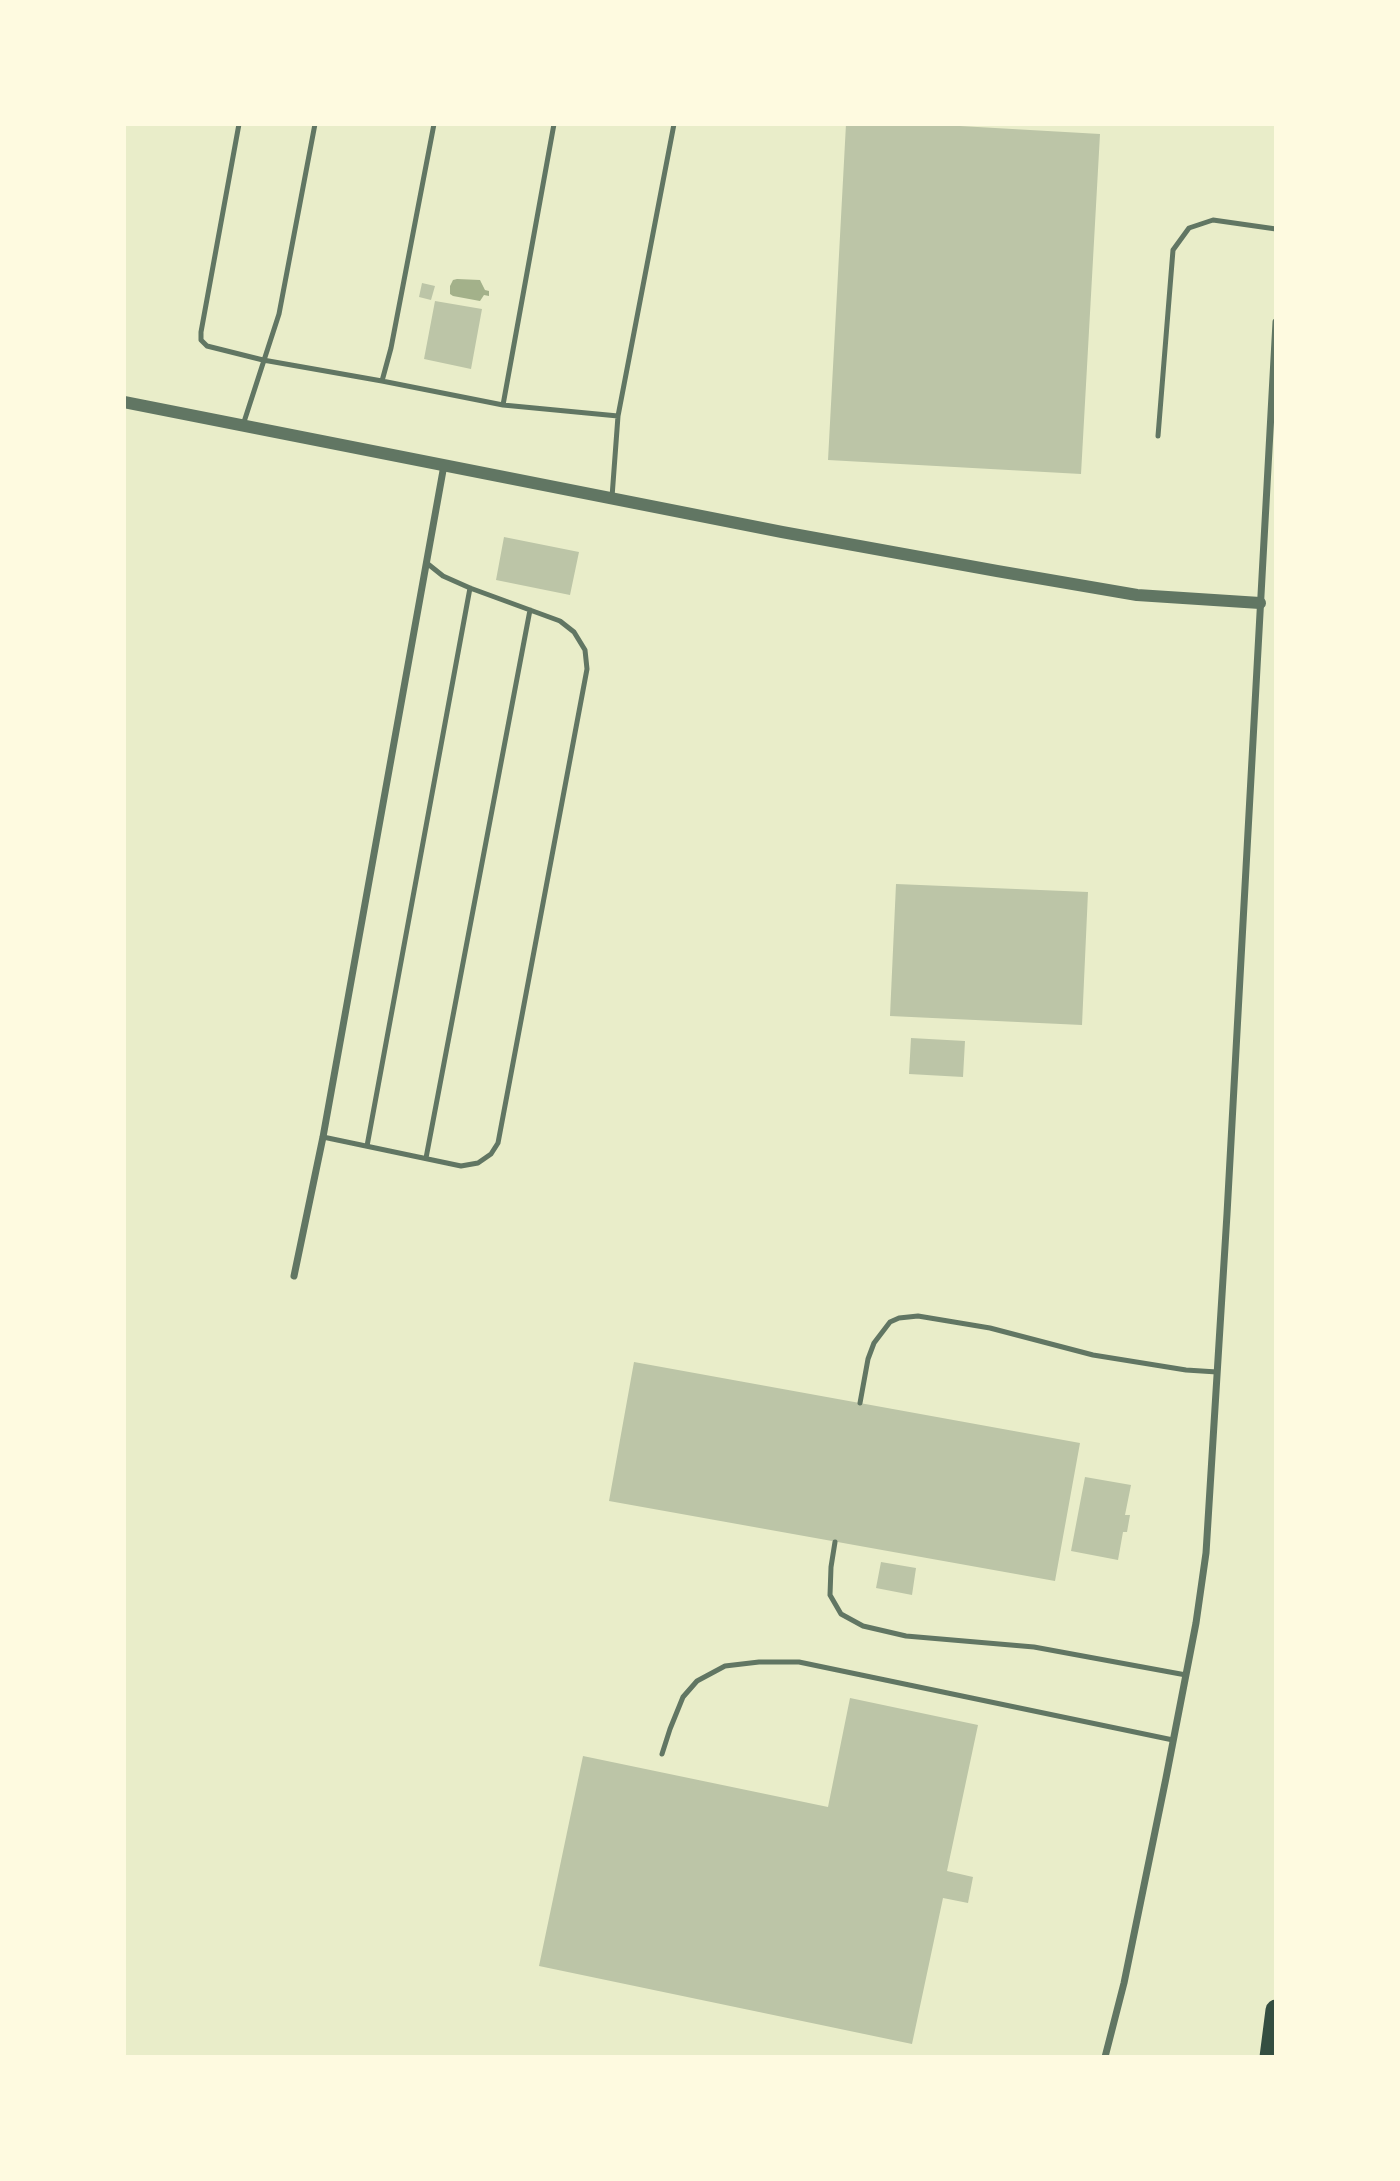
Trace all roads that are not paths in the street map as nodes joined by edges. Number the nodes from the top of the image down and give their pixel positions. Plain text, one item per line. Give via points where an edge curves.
1 (239, 124) edge
2 (315, 124) edge
3 (434, 124) edge
4 (554, 124) edge
5 (674, 124) edge
6 (1276, 229) edge
7 (1276, 323) edge
8 (263, 360) junction
9 (382, 381) junction
10 (124, 402) edge
11 (503, 405) junction
12 (618, 416) junction
13 (243, 425) junction
14 (1158, 436) dead end
15 (444, 465) junction
16 (612, 497) junction
17 (428, 564) junction
18 (470, 588) junction
19 (1260, 603) junction
20 (530, 610) junction
21 (323, 1137) junction
22 (367, 1146) junction
23 (426, 1158) junction
24 (295, 1276) dead end
25 (1217, 1372) junction
26 (860, 1403) dead end
27 (835, 1542) dead end
28 (1186, 1675) junction
29 (1173, 1740) junction
30 (662, 1754) dead end
31 (1276, 2010) edge
32 (1105, 2057) edge
33 (1270, 2057) edge

1 - 8 lane via 201,341 217,350
2 - 8 lane via 279,314
3 - 9 lane
4 - 11 lane
5 - 12 lane
6 - 14 lane via 1213,220 1189,228 1173,250
7 - 19 street
8 - 9 lane
8 - 13 lane
9 - 11 lane
10 - 13 street
11 - 12 lane
12 - 16 lane
13 - 15 street
15 - 16 street
15 - 17 street
16 - 19 street via 1137,595
17 - 18 lane
17 - 21 street
18 - 20 lane
18 - 22 lane
19 - 25 street
20 - 23 lane
20 - 23 lane via 560,621 574,632 585,650 587,669 499,1137 491,1154 478,1163 461,1166
21 - 22 lane
21 - 24 street
22 - 23 lane
25 - 26 lane via 1093,1354 990,1328 918,1316 890,1322 874,1343
25 - 28 street via 1206,1553
27 - 28 lane via 830,1595 841,1614 863,1626 906,1636 1034,1647
28 - 29 street
29 - 30 lane via 799,1662 759,1662 725,1666 697,1681 683,1697
29 - 32 street
31 - 33 highway

